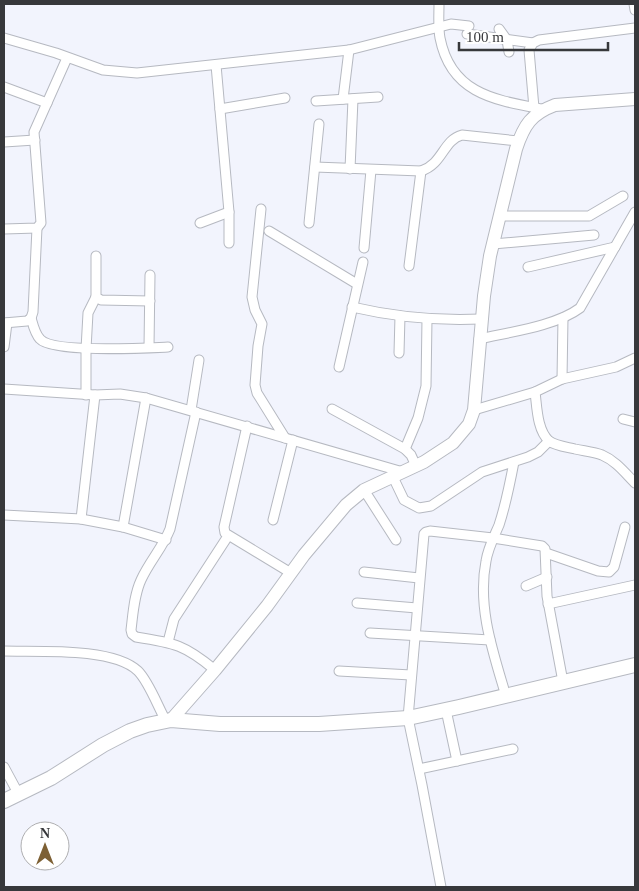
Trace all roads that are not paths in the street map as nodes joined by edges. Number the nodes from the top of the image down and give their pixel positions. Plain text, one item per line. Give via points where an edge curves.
1 (439, 4) edge
2 (634, 4) edge
3 (635, 10) edge
4 (635, 28) edge
5 (499, 29) dead end
6 (440, 33) junction
7 (4, 38) edge
8 (507, 40) junction
9 (532, 43) junction
10 (349, 50) junction
11 (509, 52) dead end
12 (67, 58) junction
13 (216, 65) junction
14 (4, 87) edge
15 (378, 97) dead end
16 (284, 98) dead end
17 (354, 98) junction
18 (342, 99) junction
19 (635, 99) edge
20 (316, 101) dead end
21 (47, 103) junction
22 (538, 108) junction
23 (220, 109) junction
24 (319, 124) dead end
25 (35, 140) junction
26 (4, 142) edge
27 (518, 142) junction
28 (314, 167) junction
29 (350, 169) junction
30 (371, 170) junction
31 (421, 172) junction
32 (623, 196) dead end
33 (261, 209) dead end
34 (229, 212) junction
35 (635, 212) edge
36 (500, 216) junction
37 (309, 222) dead end
38 (200, 223) dead end
39 (37, 228) junction
40 (4, 229) edge
41 (269, 231) dead end
42 (594, 235) dead end
43 (229, 243) dead end
44 (493, 244) junction
45 (615, 247) junction
46 (364, 248) dead end
47 (96, 256) dead end
48 (363, 262) dead end
49 (409, 266) dead end
50 (528, 267) dead end
51 (150, 274) dead end
52 (357, 284) junction
53 (96, 297) junction
54 (150, 301) junction
55 (352, 307) junction
56 (400, 316) junction
57 (31, 318) junction
58 (563, 318) junction
59 (427, 319) junction
60 (481, 319) junction
61 (5, 323) edge
62 (479, 339) junction
63 (4, 347) edge
64 (168, 347) dead end
65 (149, 348) junction
66 (86, 349) junction
67 (399, 353) dead end
68 (635, 358) edge
69 (199, 360) dead end
70 (339, 367) dead end
71 (562, 379) junction
72 (4, 389) edge
73 (535, 392) junction
74 (90, 395) junction
75 (146, 398) junction
76 (332, 409) dead end
77 (474, 410) junction
78 (194, 411) junction
79 (623, 419) dead end
80 (635, 422) edge
81 (247, 426) junction
82 (289, 439) junction
83 (549, 441) junction
84 (405, 449) junction
85 (514, 462) junction
86 (416, 466) junction
87 (398, 474) junction
88 (635, 482) edge
89 (364, 490) junction
90 (4, 515) edge
91 (81, 519) junction
92 (272, 520) dead end
93 (122, 527) junction
94 (625, 527) dead end
95 (228, 536) junction
96 (493, 538) junction
97 (166, 540) junction
98 (396, 540) dead end
99 (546, 553) junction
100 (364, 572) dead end
101 (291, 573) junction
102 (547, 577) junction
103 (419, 578) junction
104 (635, 585) edge
105 (526, 586) dead end
106 (357, 603) dead end
107 (548, 604) junction
108 (417, 608) junction
109 (370, 633) dead end
110 (414, 637) junction
111 (490, 640) junction
112 (168, 642) junction
113 (4, 651) edge
114 (635, 665) edge
115 (215, 670) junction
116 (339, 671) dead end
117 (412, 675) junction
118 (563, 682) junction
119 (506, 696) junction
120 (446, 710) junction
121 (408, 718) junction
122 (169, 720) junction
123 (513, 749) dead end
124 (458, 761) junction
125 (4, 767) edge
126 (419, 769) junction
127 (18, 793) junction
128 (4, 801) edge
129 (441, 887) edge

1 - 6 street
2 - 3 street
4 - 9 street
5 - 8 street
6 - 8 street via 451,24
6 - 10 street
6 - 22 street via 447,61 464,84 500,101
7 - 12 street
8 - 9 street
8 - 11 street
9 - 22 street via 530,50
10 - 13 street
10 - 18 street
12 - 13 street via 103,70 138,73
12 - 21 street
13 - 23 street
14 - 21 street
15 - 17 street
16 - 23 street
17 - 18 street
17 - 29 street
18 - 20 street
19 - 22 main road
21 - 25 street via 34,132
22 - 27 main road
23 - 34 street
24 - 28 street
25 - 26 street
25 - 39 street via 41,223
27 - 31 street via 456,136 436,163
27 - 36 main road
28 - 29 street
28 - 37 street
29 - 30 street
30 - 31 street
30 - 46 street
31 - 49 street
32 - 36 street via 589,216
33 - 82 street via 252,298 262,324 255,385 259,399
34 - 38 street
34 - 43 street
35 - 45 street
36 - 44 main road
39 - 40 street
39 - 57 street
41 - 52 street
42 - 44 street
44 - 60 main road
45 - 50 street
45 - 58 street via 580,308
47 - 53 street
48 - 52 street
51 - 54 street
52 - 55 street
53 - 54 street via 101,300
53 - 66 street via 88,314
54 - 65 street
55 - 56 street
55 - 70 street
56 - 59 street
56 - 67 street
57 - 61 street
57 - 66 street via 41,341
58 - 62 street
58 - 71 street
59 - 60 street
59 - 84 street via 426,386 418,418
60 - 62 main road
61 - 63 street
62 - 77 main road
64 - 65 street
65 - 66 street
66 - 74 street
68 - 71 street via 616,367
69 - 78 street
71 - 73 street
72 - 74 street
73 - 77 street
73 - 83 street via 538,418
74 - 75 street via 120,394
74 - 91 street
75 - 78 street
75 - 93 street
76 - 84 street
77 - 86 main road via 469,424 453,443
78 - 81 street
78 - 97 street
79 - 80 street
81 - 82 street
81 - 95 street via 224,527
82 - 87 street
82 - 92 street
83 - 85 street via 538,452
83 - 88 street via 600,454
84 - 86 street
85 - 87 street via 482,472 431,506 419,508 404,500
85 - 96 street via 506,502
86 - 87 main road
87 - 89 main road
89 - 98 street
89 - 101 main road via 346,506
90 - 91 street
91 - 93 street
93 - 97 street
94 - 99 street via 614,567 609,572
95 - 101 street
95 - 112 street via 174,619
96 - 99 street via 542,546
96 - 103 street via 426,532
96 - 111 street via 483,578
97 - 112 street via 137,590 131,630 136,637
99 - 102 street
100 - 103 street
101 - 115 main road
102 - 105 street
102 - 107 street
103 - 108 street
104 - 107 street
106 - 108 street
107 - 118 street
108 - 110 street
109 - 110 street
110 - 111 street
110 - 117 street
111 - 119 street
112 - 115 street via 190,651
113 - 122 street via 108,656 121,661 138,671
114 - 118 main road
115 - 122 main road
116 - 117 street
117 - 121 street
118 - 119 main road
119 - 120 main road
120 - 121 main road
120 - 124 street
121 - 122 main road via 275,725
121 - 126 street
122 - 127 main road via 130,731 51,778
123 - 124 street
124 - 126 street
125 - 127 street
126 - 129 street
127 - 128 main road

